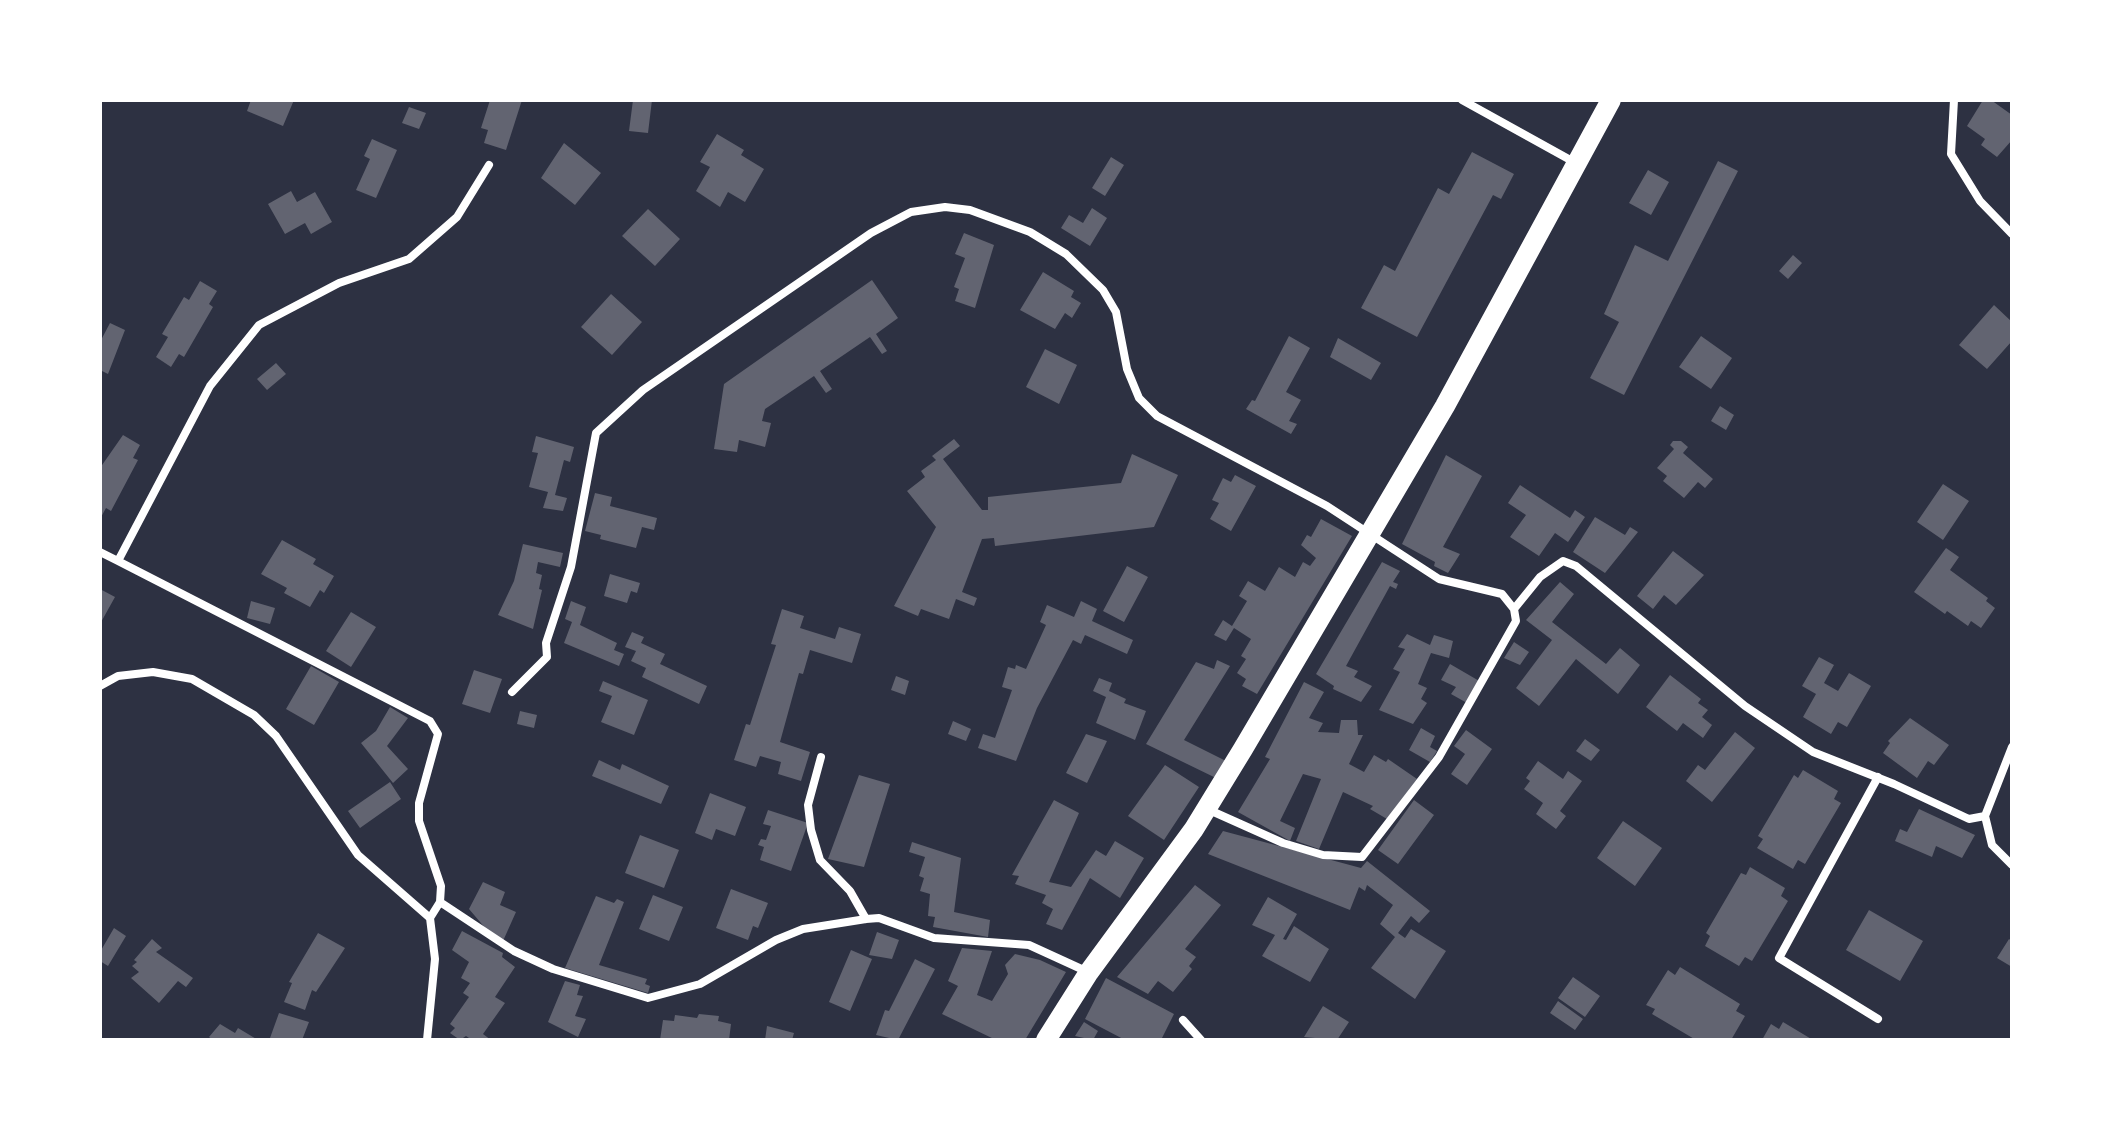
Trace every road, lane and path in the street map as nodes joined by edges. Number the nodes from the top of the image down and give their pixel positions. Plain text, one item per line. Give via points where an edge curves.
1 (1462, 100) edge
2 (1611, 100) edge
3 (1954, 100) edge
4 (1574, 162) junction
5 (489, 165) dead end
6 (2012, 234) edge
7 (1371, 534) junction
8 (100, 552) edge
9 (118, 561) junction
10 (1514, 609) junction
11 (100, 686) edge
12 (512, 692) dead end
13 (2012, 747) edge
14 (821, 757) dead end
15 (1878, 777) junction
16 (1206, 809) junction
17 (1985, 816) junction
18 (2012, 865) edge
19 (440, 902) junction
20 (430, 918) junction
21 (866, 919) junction
22 (1089, 972) junction
23 (1878, 1019) dead end
24 (1183, 1020) dead end
25 (427, 1040) edge
26 (1046, 1040) edge
27 (1201, 1040) edge

1 - 4 street
2 - 4 main road
3 - 6 street via 1951,154 1980,201
4 - 7 main road
5 - 9 street via 457,217 409,259 291,305 238,346 210,386
7 - 10 street via 1439,579 1502,594
7 - 12 street via 1157,416 1139,398 1127,369 1116,312 1103,290 1066,254 1030,232 970,210 921,210 896,217 837,256 643,390 596,433 571,567 546,643 547,657
7 - 16 main road
8 - 9 street
9 - 19 street via 430,721 438,734 419,821 441,886
10 - 15 street via 1540,577 1563,561 1576,566 1745,706 1813,752
10 - 16 street via 1516,621 1439,757 1362,857 1323,855 1283,843
11 - 20 street via 137,672 166,674 192,679 254,715 276,736 358,855
13 - 17 street
14 - 21 street via 808,805 811,830 820,860 850,891
15 - 17 street via 1969,819
15 - 23 street via 1779,958
16 - 22 main road
17 - 18 street via 1992,845
19 - 20 street
19 - 21 street via 514,951 553,969 648,998 700,984 803,929
20 - 25 street via 435,959
21 - 22 street via 879,918 934,938 1029,945
22 - 26 main road
24 - 27 street

